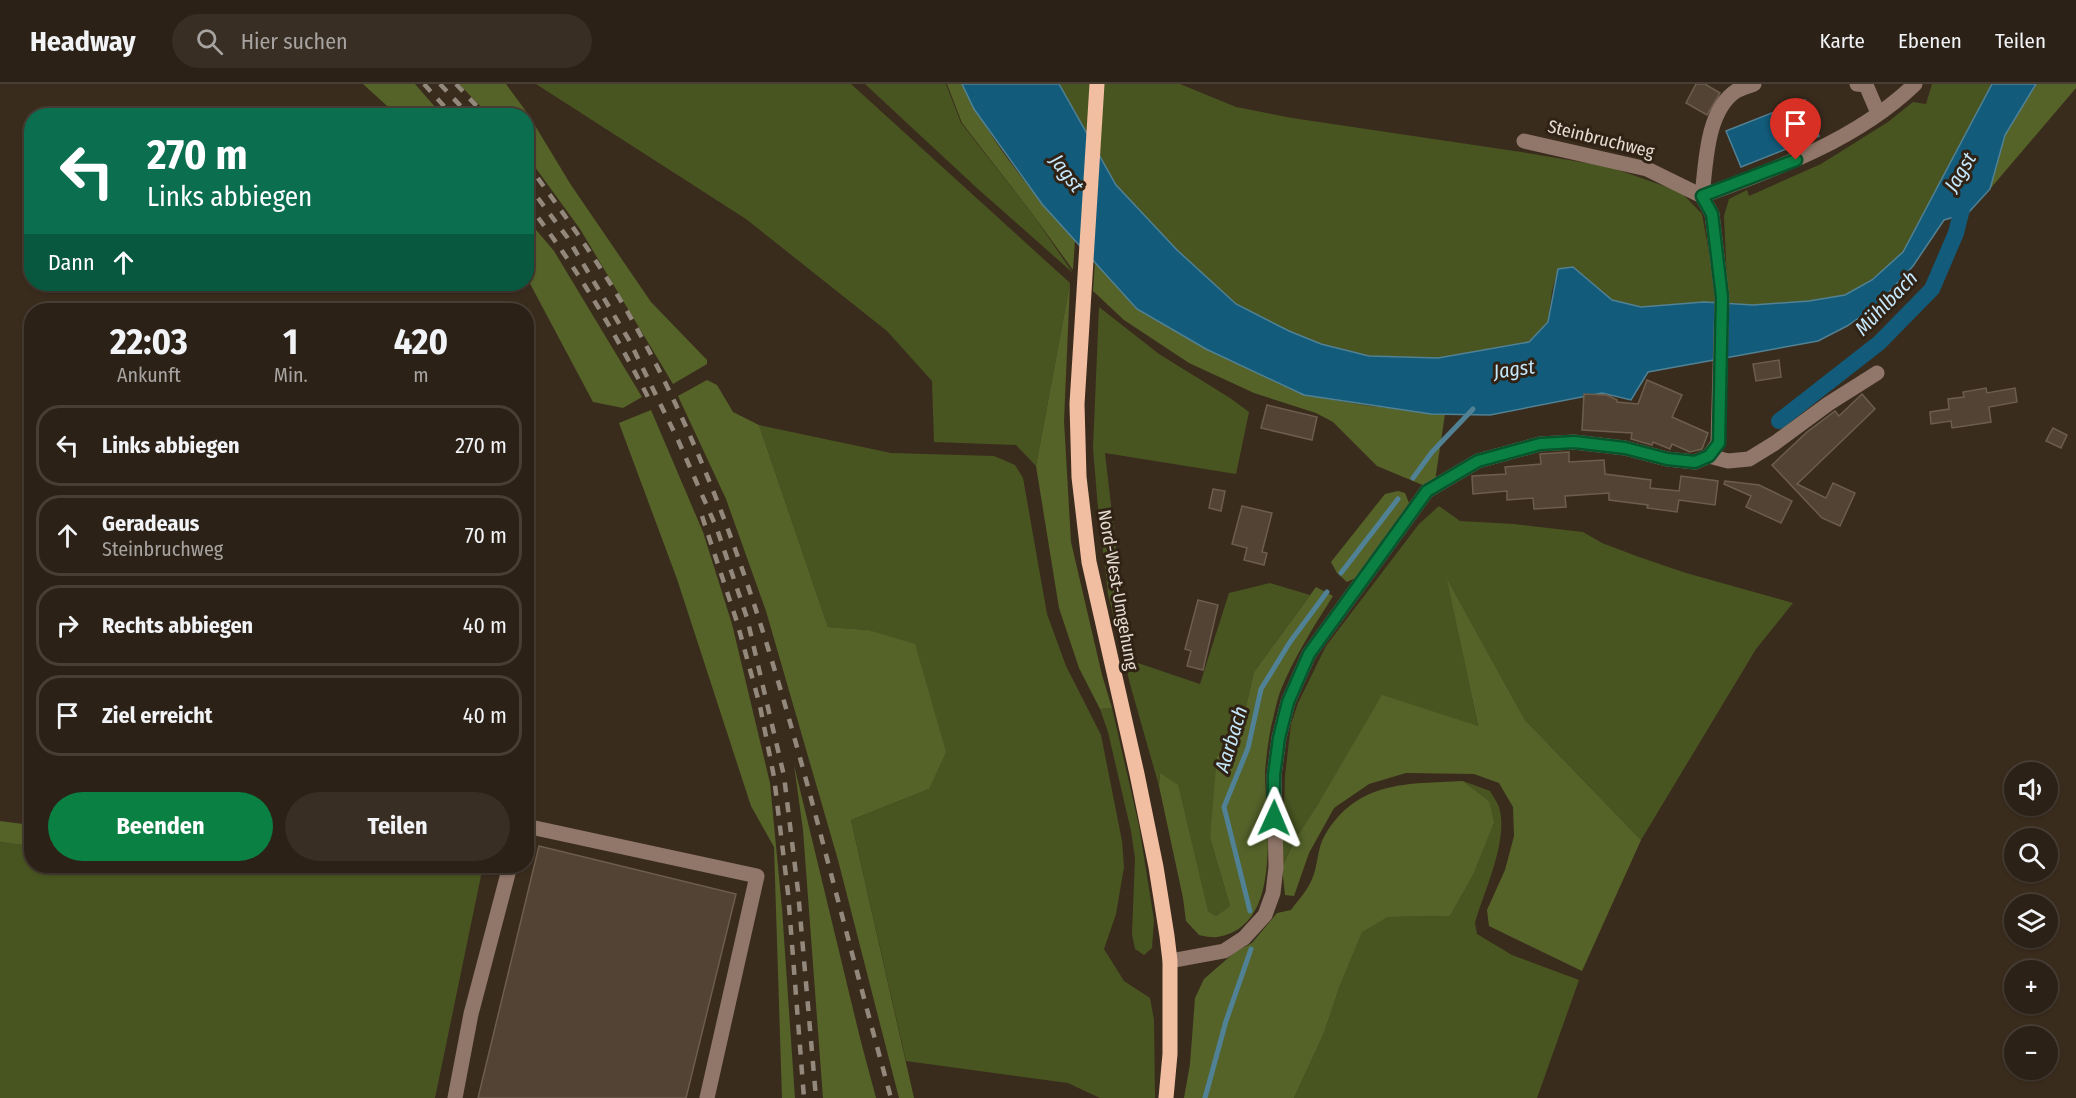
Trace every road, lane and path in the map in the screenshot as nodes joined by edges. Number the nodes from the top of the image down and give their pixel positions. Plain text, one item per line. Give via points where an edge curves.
1 (1097, 84) edge
2 (1754, 84) edge
3 (1857, 84) edge
4 (1915, 84) edge
5 (1878, 113) junction
6 (1524, 141) dead end
7 (1702, 196) junction
8 (1877, 373) dead end
9 (1709, 456) junction
10 (534, 828) edge
11 (508, 873) edge
12 (1170, 961) junction
13 (455, 1098) edge
14 (707, 1098) edge
15 (1166, 1098) edge

1 - 12 main road, Nord-West-Umgehung via 1078,425 1079,477 1089,562 1156,867
2 - 7 street via 1736,91 1719,111 1708,141
3 - 5 street via 1866,85
4 - 5 street
5 - 7 street via 1812,154
6 - 7 street, Steinbruchweg via 1647,169
7 - 9 street via 1712,214 1722,297 1719,443
8 - 9 street via 1749,459 1728,461
9 - 12 street via 1695,462 1574,442 1540,444 1478,461 1427,491 1309,654 1288,702 1274,775 1274,893 1265,915 1244,938 1224,951
10 - 14 street via 757,876
11 - 13 street via 471,1014
12 - 15 main road, Nord-West-Umgehung

